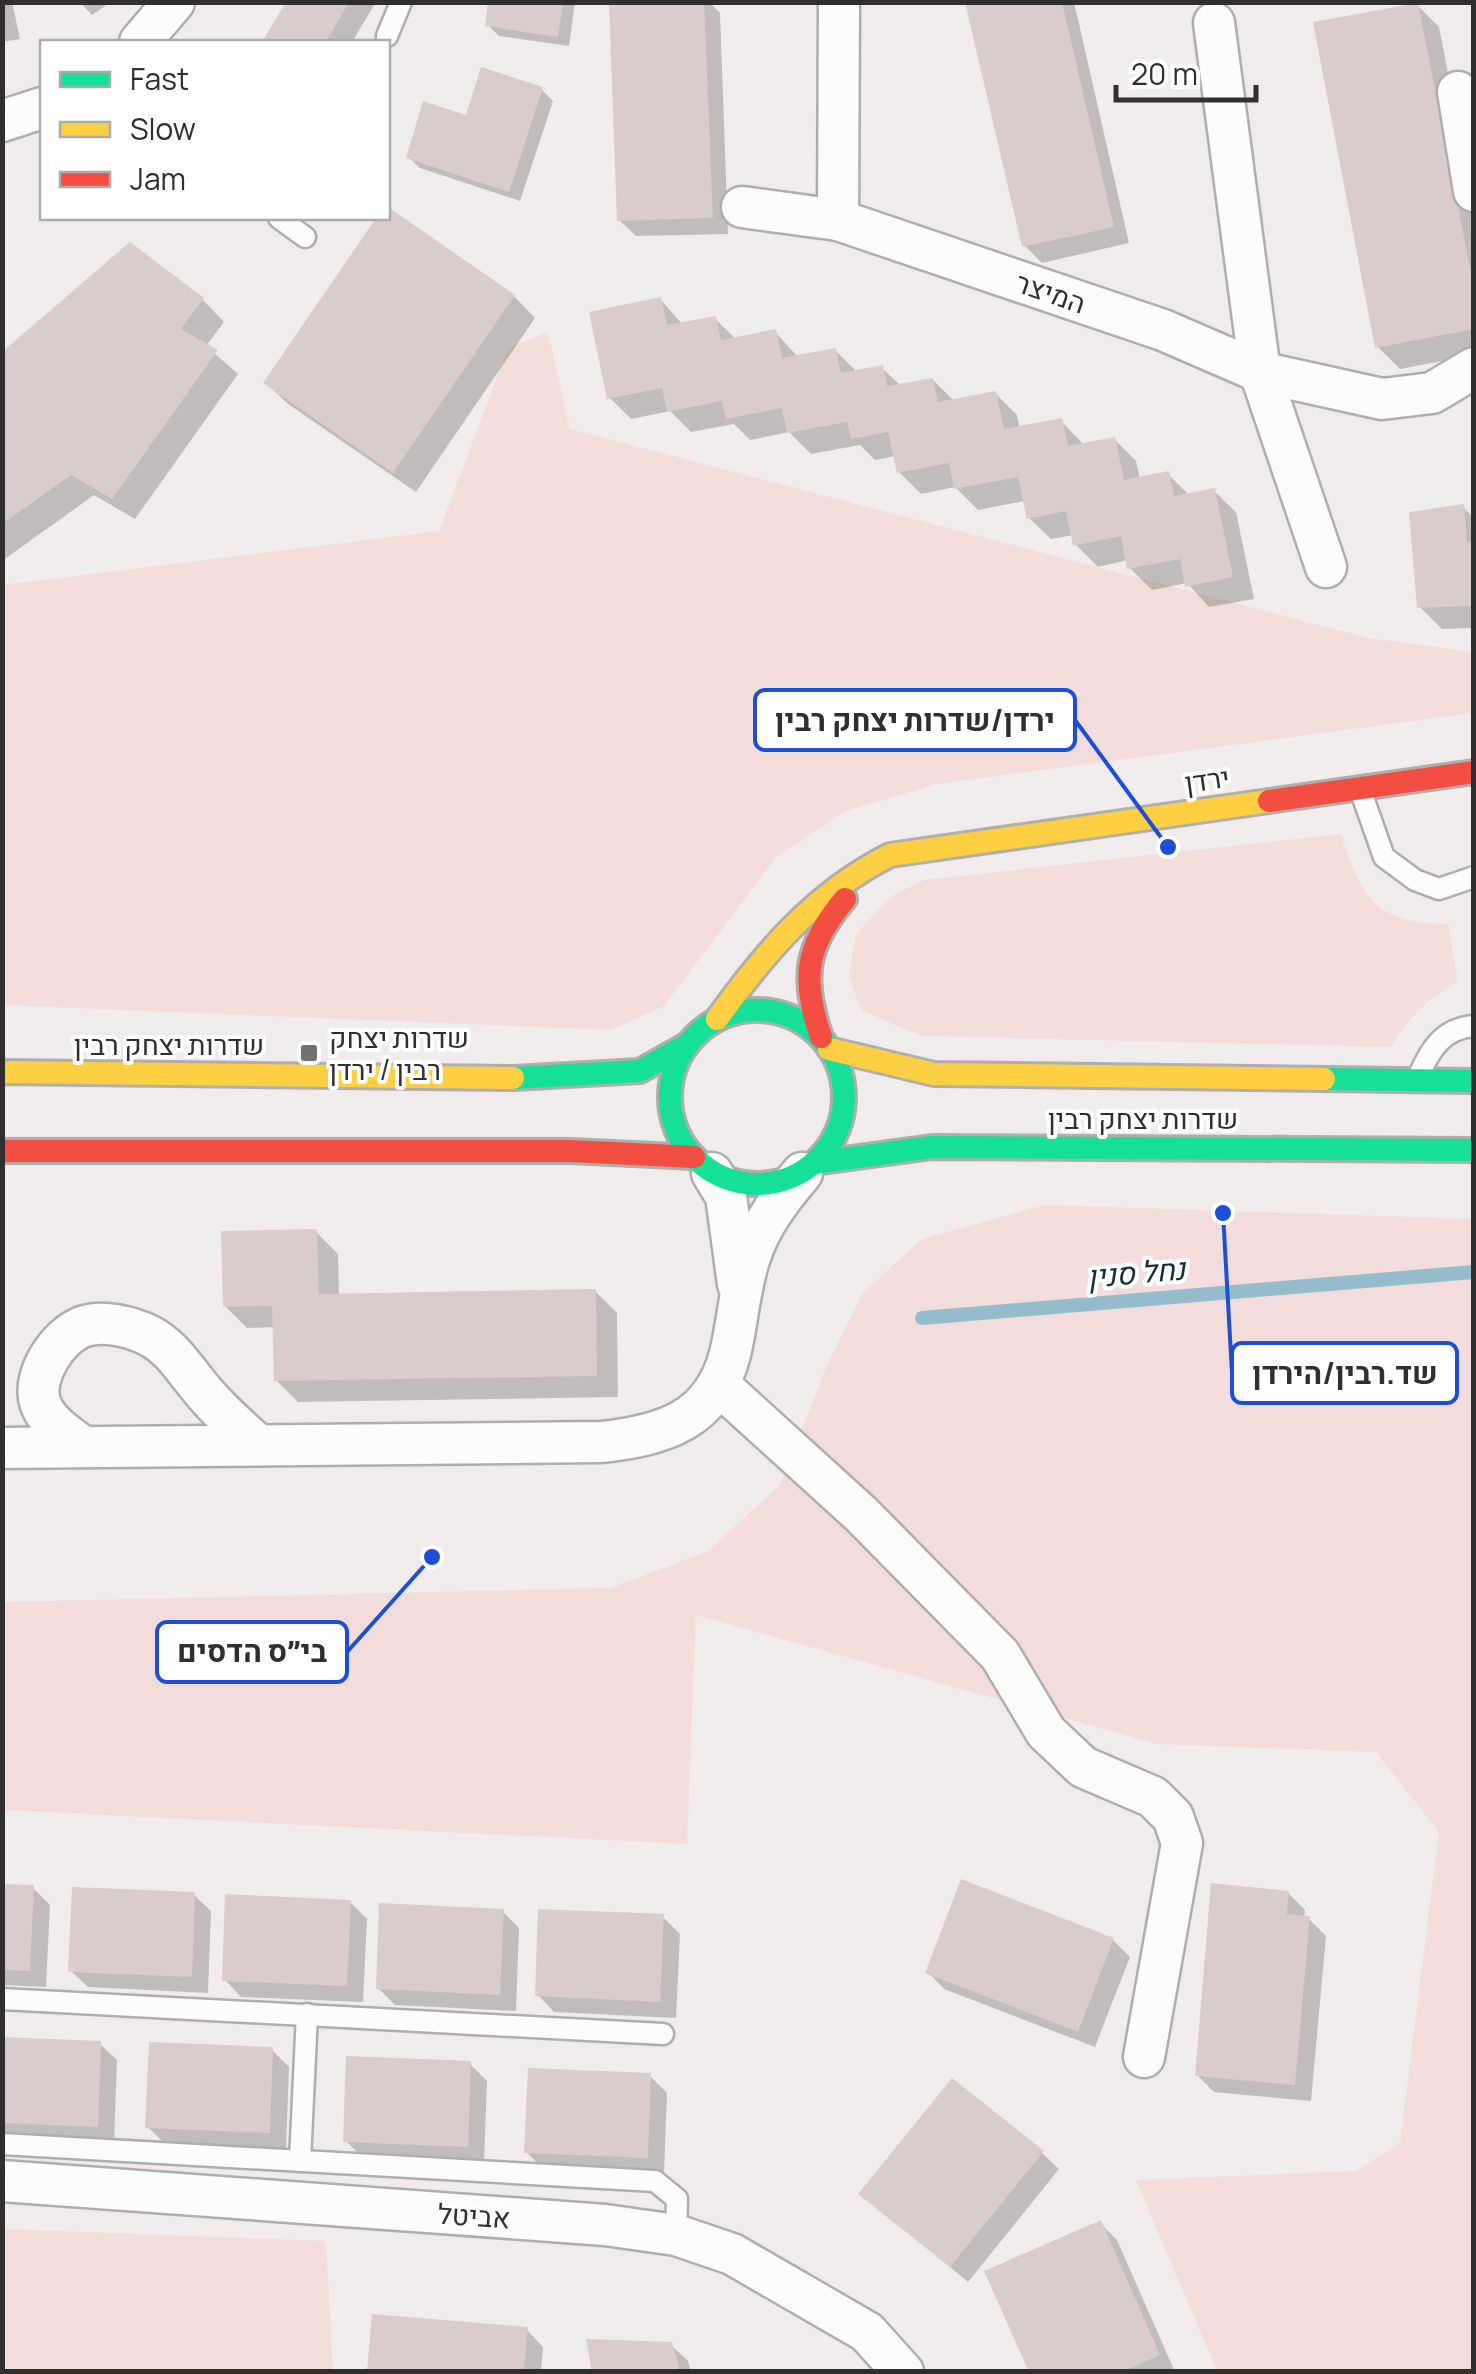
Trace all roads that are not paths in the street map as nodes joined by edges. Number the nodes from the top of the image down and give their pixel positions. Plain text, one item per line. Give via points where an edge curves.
1 (174, 2) edge
2 (401, 2) edge
3 (839, 2) edge
4 (1214, 23) dead end
5 (387, 36) dead end
6 (142, 40) edge
7 (1458, 92) dead end
8 (40, 109) edge
9 (2, 121) edge
10 (1474, 191) edge
11 (742, 207) dead end
12 (282, 220) edge
13 (838, 220) junction
14 (305, 237) dead end
15 (1474, 368) edge
16 (1260, 372) junction
17 (1326, 567) dead end
18 (1474, 772) edge
19 (1360, 788) junction
20 (890, 854) junction
21 (1474, 877) edge
22 (717, 1018) junction
23 (1474, 1026) edge
24 (825, 1043) junction
25 (688, 1044) junction
26 (2, 1072) edge
27 (1416, 1081) junction
28 (1474, 1081) edge
29 (1474, 1150) edge
30 (2, 1151) edge
31 (703, 1165) junction
32 (808, 1168) junction
33 (739, 1298) junction
34 (719, 1385) junction
35 (258, 1444) junction
36 (82, 1446) junction
37 (2, 1448) edge
38 (2, 1999) edge
39 (307, 2014) junction
40 (663, 2034) dead end
41 (1144, 2057) dead end
42 (2, 2144) edge
43 (300, 2161) junction
44 (2, 2181) edge
45 (676, 2234) junction
46 (904, 2372) edge

1 - 6 street
2 - 5 lane
3 - 13 street
4 - 16 street
7 - 10 street
8 - 9 street
11 - 13 street, המיצר
12 - 14 lane
13 - 16 street, המיצר via 1162,330
15 - 16 street, המיצר via 1432,392 1382,399
16 - 17 street
18 - 19 main road, ירדן
19 - 20 main road, ירדן
19 - 21 lane via 1384,857 1439,890
20 - 22 main road, ירדן via 856,869 789,926
20 - 24 main road via 824,921 813,944 809,1006
22 - 24 main road via 746,1010 776,1012 797,1019
22 - 25 main road
23 - 27 lane via 1460,1027 1432,1046
24 - 27 main road, שדרות יצחק רבין via 934,1074
24 - 32 main road via 845,1093 840,1126 826,1153
25 - 26 main road, שדרות יצחק רבין via 640,1071 546,1078
25 - 31 main road via 670,1088 671,1118 684,1146
27 - 28 main road, שדרות יצחק רבין
29 - 32 main road, שדרות יצחק רבין via 932,1147
30 - 31 main road via 570,1151
31 - 32 main road via 740,1184 771,1185
31 - 33 street via 726,1196
32 - 33 street via 777,1203 750,1254
33 - 34 street
34 - 35 street via 688,1419 648,1436 602,1442
34 - 41 street via 861,1514 1000,1655 1046,1732 1083,1767 1153,1797 1173,1817 1182,1843
35 - 36 street
35 - 36 street via 216,1406 180,1359 150,1336 116,1324 83,1327 55,1350 38,1380 40,1404
36 - 37 street
38 - 39 lane
39 - 40 lane
39 - 43 lane
42 - 43 lane
43 - 45 lane via 656,2181 677,2199
44 - 45 street, אביטל
45 - 46 street, אביטל via 732,2254 807,2295 867,2332

